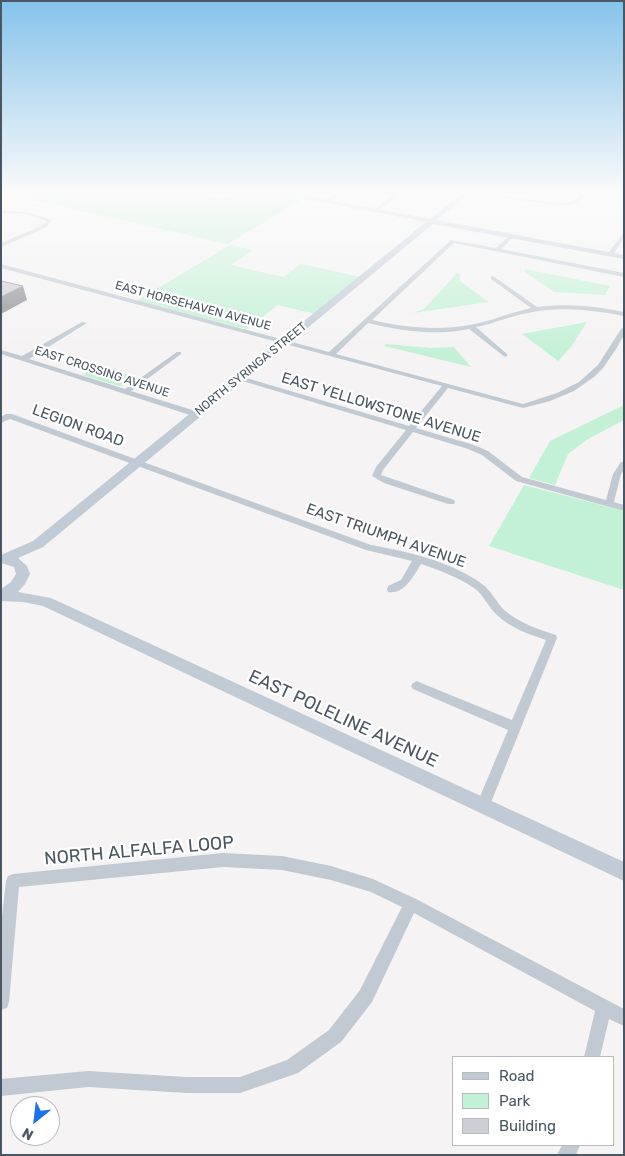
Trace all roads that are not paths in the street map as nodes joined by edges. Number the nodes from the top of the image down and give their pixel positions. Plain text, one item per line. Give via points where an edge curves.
1 (400, 248) edge
2 (446, 248) edge
3 (487, 248) edge
4 (573, 248) edge
5 (615, 248) edge
6 (497, 250) joint
7 (610, 255) junction
8 (624, 257) edge
9 (1, 266) edge
10 (624, 274) edge
11 (493, 278) dead end
12 (536, 309) junction
13 (624, 314) edge
14 (368, 321) junction
15 (84, 323) dead end
16 (471, 327) junction
17 (624, 329) edge
18 (286, 342) junction
19 (1, 352) edge
20 (179, 353) dead end
21 (330, 354) junction
22 (505, 355) dead end
23 (23, 359) junction
24 (240, 379) junction
25 (446, 386) junction
26 (125, 392) junction
27 (196, 414) junction
28 (1, 421) edge
29 (410, 430) junction
30 (138, 462) junction
31 (624, 464) edge
32 (451, 502) dead end
33 (609, 504) junction
34 (624, 508) edge
35 (38, 544) junction
36 (3, 559) edge
37 (418, 560) junction
38 (23, 572) junction
39 (392, 589) dead end
40 (1, 596) edge
41 (46, 602) junction
42 (417, 686) dead end
43 (515, 726) junction
44 (483, 806) junction
45 (624, 872) edge
46 (411, 904) junction
47 (1, 1002) edge
48 (604, 1007) junction
49 (624, 1018) edge
50 (592, 1056) edge
51 (1, 1088) edge

1 - 18 street, NORTH SYRINGA STREET
2 - 14 street
3 - 6 street
4 - 7 street
5 - 7 street
6 - 10 street
7 - 8 street
9 - 18 street, EAST HORSEHAVEN AVENUE
11 - 12 street
12 - 13 street via 580,307
12 - 16 street
14 - 16 street via 416,330
14 - 21 street
15 - 23 street
16 - 22 street
17 - 25 street, EAST HORSEHAVEN AVENUE via 604,362 584,382 558,396 523,406
18 - 21 street, EAST HORSEHAVEN AVENUE
18 - 24 street, NORTH SYRINGA STREET
19 - 23 street, EAST CROSSING AVENUE
20 - 26 street
21 - 25 street, EAST HORSEHAVEN AVENUE
23 - 26 street, EAST CROSSING AVENUE
24 - 27 street, NORTH SYRINGA STREET
24 - 29 street, EAST YELLOWSTONE AVENUE
25 - 29 street
26 - 27 street, EAST CROSSING AVENUE
27 - 30 street, NORTH SYRINGA STREET
28 - 30 street, LEGION ROAD via 9,416
29 - 32 street via 376,476
29 - 33 street, EAST YELLOWSTONE AVENUE via 485,453 529,483
30 - 35 street, NORTH SYRINGA STREET
30 - 37 street, EAST TRIUMPH AVENUE via 370,548
31 - 33 street
33 - 34 street, EAST YELLOWSTONE AVENUE
35 - 36 street, NORTH SYRINGA STREET
35 - 38 street, NORTH SYRINGA STREET
36 - 38 street via 15,561
37 - 39 street via 404,582
37 - 43 street, EAST TRIUMPH AVENUE via 465,577 484,590 493,606 505,617 521,627 552,638
38 - 40 street, NORTH SYRINGA STREET via 17,586
38 - 41 street, EAST POLELINE AVENUE via 32,589
40 - 41 street, EAST POLELINE AVENUE
41 - 44 street, EAST POLELINE AVENUE
42 - 43 street
43 - 44 street, EAST TRIUMPH AVENUE
44 - 45 street, EAST POLELINE AVENUE
46 - 47 street, NORTH ALFALFA LOOP via 373,886 282,863 224,860 13,881
46 - 48 street, NORTH ALFALFA LOOP
46 - 51 street via 366,996 335,1036 292,1067 240,1085 88,1079
48 - 49 street, NORTH ALFALFA LOOP
48 - 50 street

